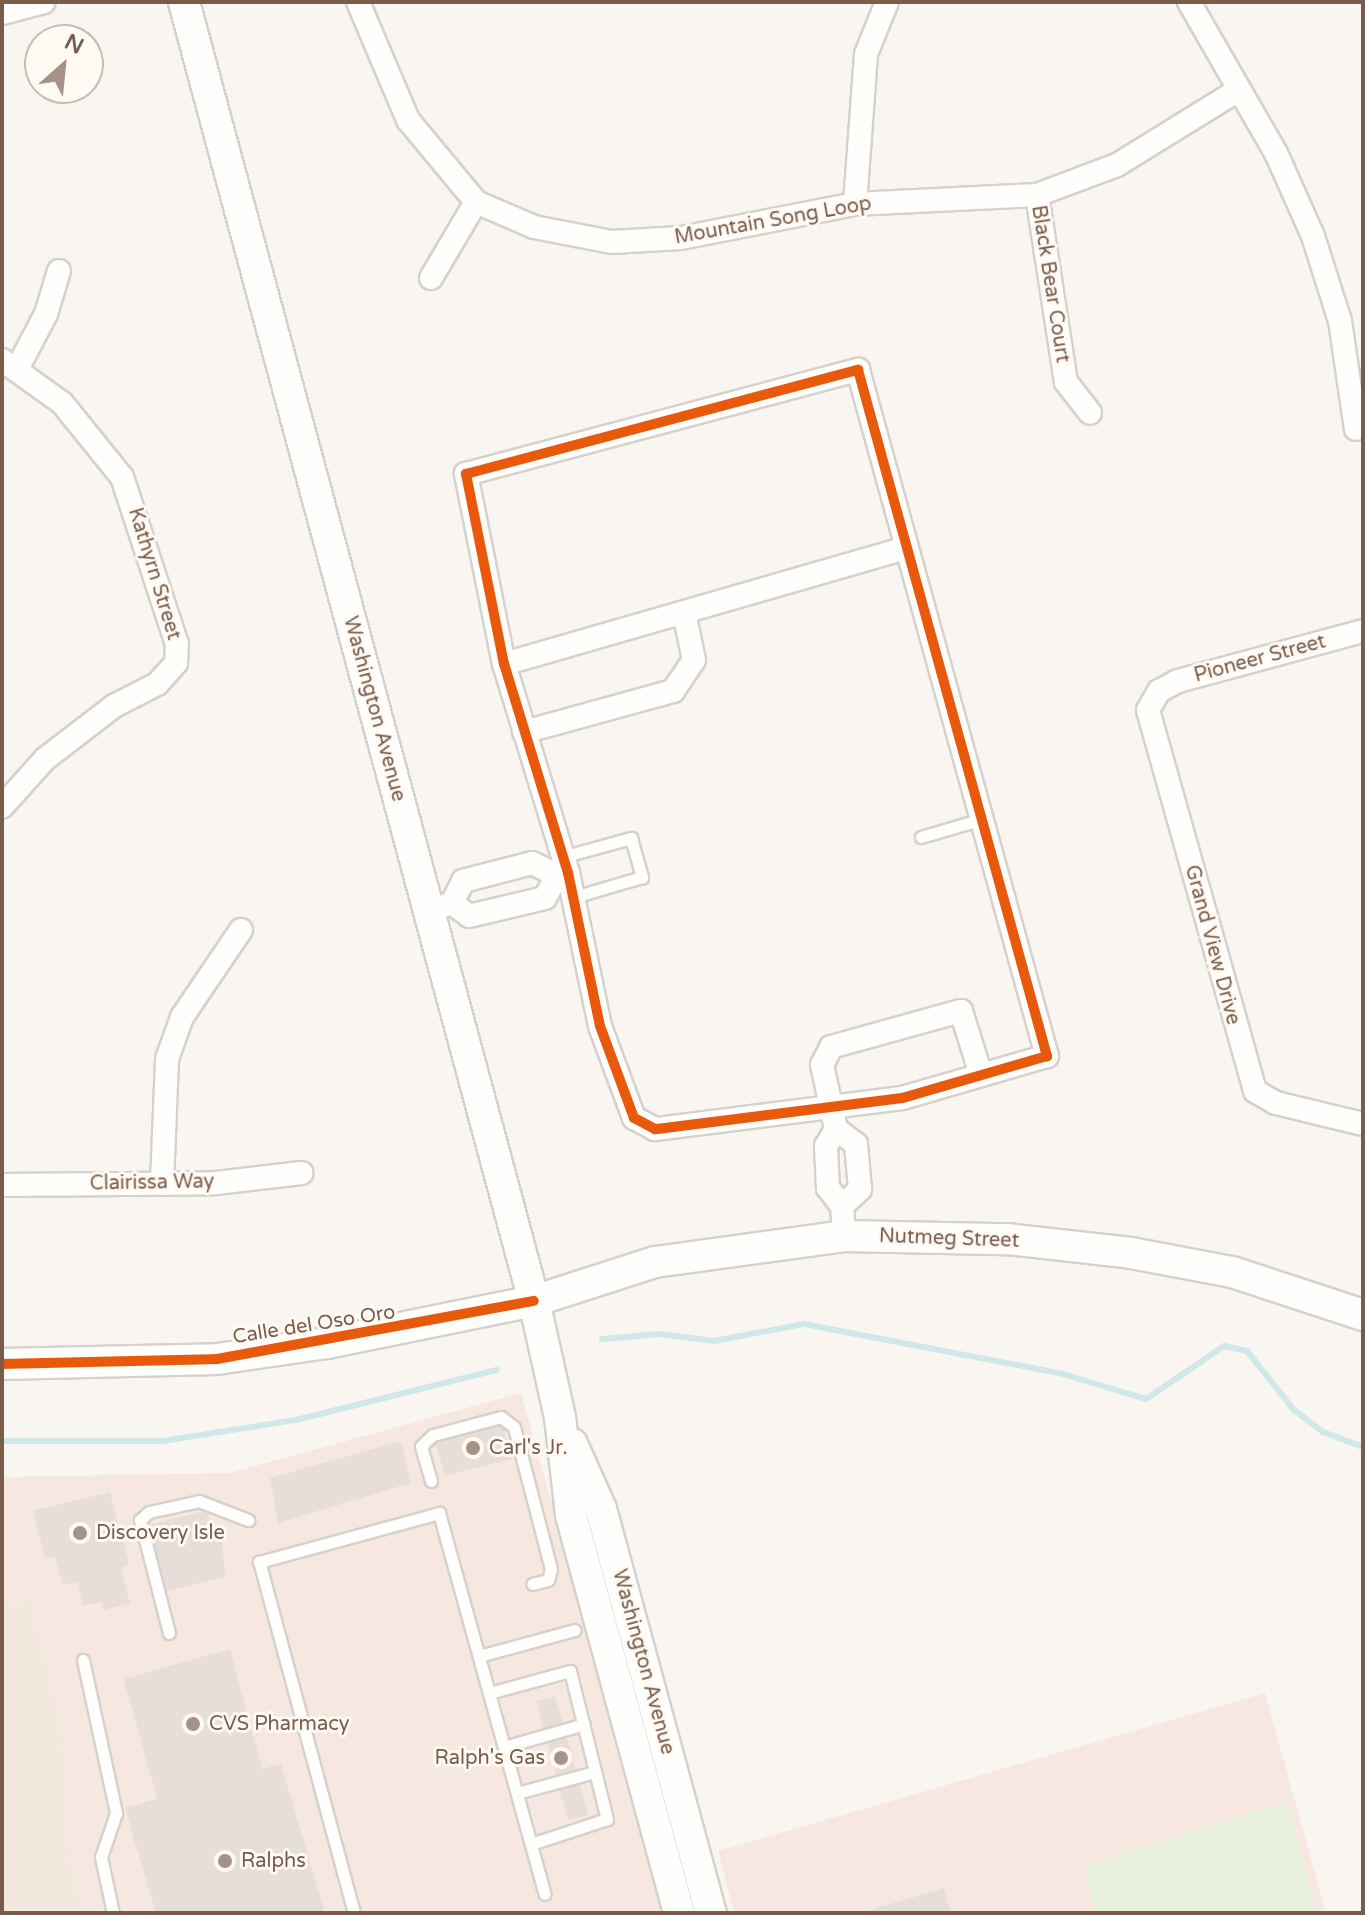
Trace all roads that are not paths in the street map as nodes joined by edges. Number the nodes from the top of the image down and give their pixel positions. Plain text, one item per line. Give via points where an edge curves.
1 (44, 2) edge
2 (184, 2) edge
3 (358, 2) edge
4 (887, 2) edge
5 (1189, 2) edge
6 (2, 13) edge
7 (1237, 91) junction
8 (1037, 195) junction
9 (476, 202) junction
10 (855, 204) junction
11 (59, 271) dead end
12 (431, 278) dead end
13 (10, 364) edge
14 (1090, 413) dead end
15 (1356, 429) dead end
16 (907, 548) junction
17 (684, 613) junction
18 (1363, 631) edge
19 (504, 664) junction
20 (1159, 691) joint
21 (524, 732) junction
22 (2, 807) edge
23 (982, 819) junction
24 (921, 837) dead end
25 (515, 868) junction
26 (563, 868) junction
27 (574, 897) junction
28 (524, 902) junction
29 (440, 907) junction
30 (241, 930) dead end
31 (981, 1075) junction
32 (834, 1119) junction
33 (1363, 1124) edge
34 (858, 1166) junction
35 (827, 1167) junction
36 (301, 1173) dead end
37 (162, 1184) junction
38 (2, 1185) edge
39 (842, 1206) junction
40 (844, 1236) junction
41 (534, 1301) junction
42 (1363, 1315) edge
43 (2, 1364) edge
44 (560, 1417) junction
45 (431, 1481) dead end
46 (248, 1520) dead end
47 (532, 1584) dead end
48 (588, 1626) junction
49 (169, 1633) dead end
50 (479, 1656) junction
51 (83, 1660) dead end
52 (489, 1693) junction
53 (584, 1724) junction
54 (664, 1745) junction
55 (504, 1747) junction
56 (640, 1770) junction
57 (595, 1772) junction
58 (517, 1793) junction
59 (531, 1844) junction
60 (703, 1883) junction
61 (545, 1894) dead end
62 (113, 1913) edge
63 (354, 1913) edge
64 (679, 1913) edge
65 (711, 1913) edge

1 - 6 street
2 - 29 main road, Washington Avenue
3 - 9 street, Mountain Song Loop via 408,120
4 - 10 street via 866,54
5 - 7 street
7 - 8 street, Mountain Song Loop via 1117,165
7 - 15 street via 1276,153 1313,236 1340,321
8 - 10 street, Mountain Song Loop
8 - 14 street, Black Bear Court via 1066,382
9 - 10 street, Mountain Song Loop via 534,227 612,242 681,238
9 - 12 street
11 - 13 street via 46,314
13 - 22 street, Kathyrn Street via 62,403 122,477 177,644 176,663 157,684 114,706 45,759
16 - 17 street
16 - 19 street via 858,370 466,474
16 - 23 street
17 - 19 street
17 - 21 street via 694,660 673,691
18 - 20 street, Pioneer Street
19 - 21 street
20 - 33 street, Grand View Drive via 1148,710 1150,734 1255,1091 1276,1103
21 - 26 street
23 - 24 lane
23 - 31 street via 1047,1056
25 - 26 street via 532,863
25 - 28 street
25 - 29 street via 463,881
26 - 27 street
26 - 27 lane via 631,838 642,877
26 - 28 street via 545,898
27 - 32 street via 600,1026 634,1118 655,1129
28 - 29 street via 469,916
29 - 41 main road, Washington Avenue
30 - 37 street via 182,1017 167,1059
31 - 32 street
31 - 32 street via 961,1011 831,1047 822,1065
32 - 34 street via 856,1144
32 - 35 street via 826,1146
34 - 35 street
34 - 39 street via 860,1189
35 - 39 street via 828,1188
36 - 37 street, Clairissa Way
37 - 38 street, Clairissa Way
39 - 40 street
40 - 41 main road, Nutmeg Street via 655,1262
40 - 42 main road, Nutmeg Street via 1007,1239 1131,1253 1232,1272
41 - 43 main road, Calle del Oso Oro via 217,1359
41 - 44 main road, Washington Avenue
44 - 48 main road, Washington Avenue
44 - 54 main road, Washington Avenue via 601,1509
45 - 47 lane via 421,1446 433,1435 501,1417 514,1427 551,1569 548,1580
46 - 49 lane via 199,1501 149,1512 140,1520
48 - 50 lane
48 - 54 main road via 614,1627 646,1722
48 - 56 main road, Washington Avenue
50 - 52 lane
50 - 63 lane via 439,1513 259,1562
51 - 62 lane via 116,1813 101,1857
52 - 53 lane via 570,1671
52 - 55 lane
53 - 55 lane
53 - 57 lane
54 - 60 main road, Washington Avenue
55 - 58 lane
56 - 60 main road via 663,1793 687,1866
56 - 64 main road, Washington Avenue
57 - 58 lane
57 - 59 lane via 607,1819
58 - 59 lane
59 - 61 lane
60 - 65 main road, Washington Avenue

